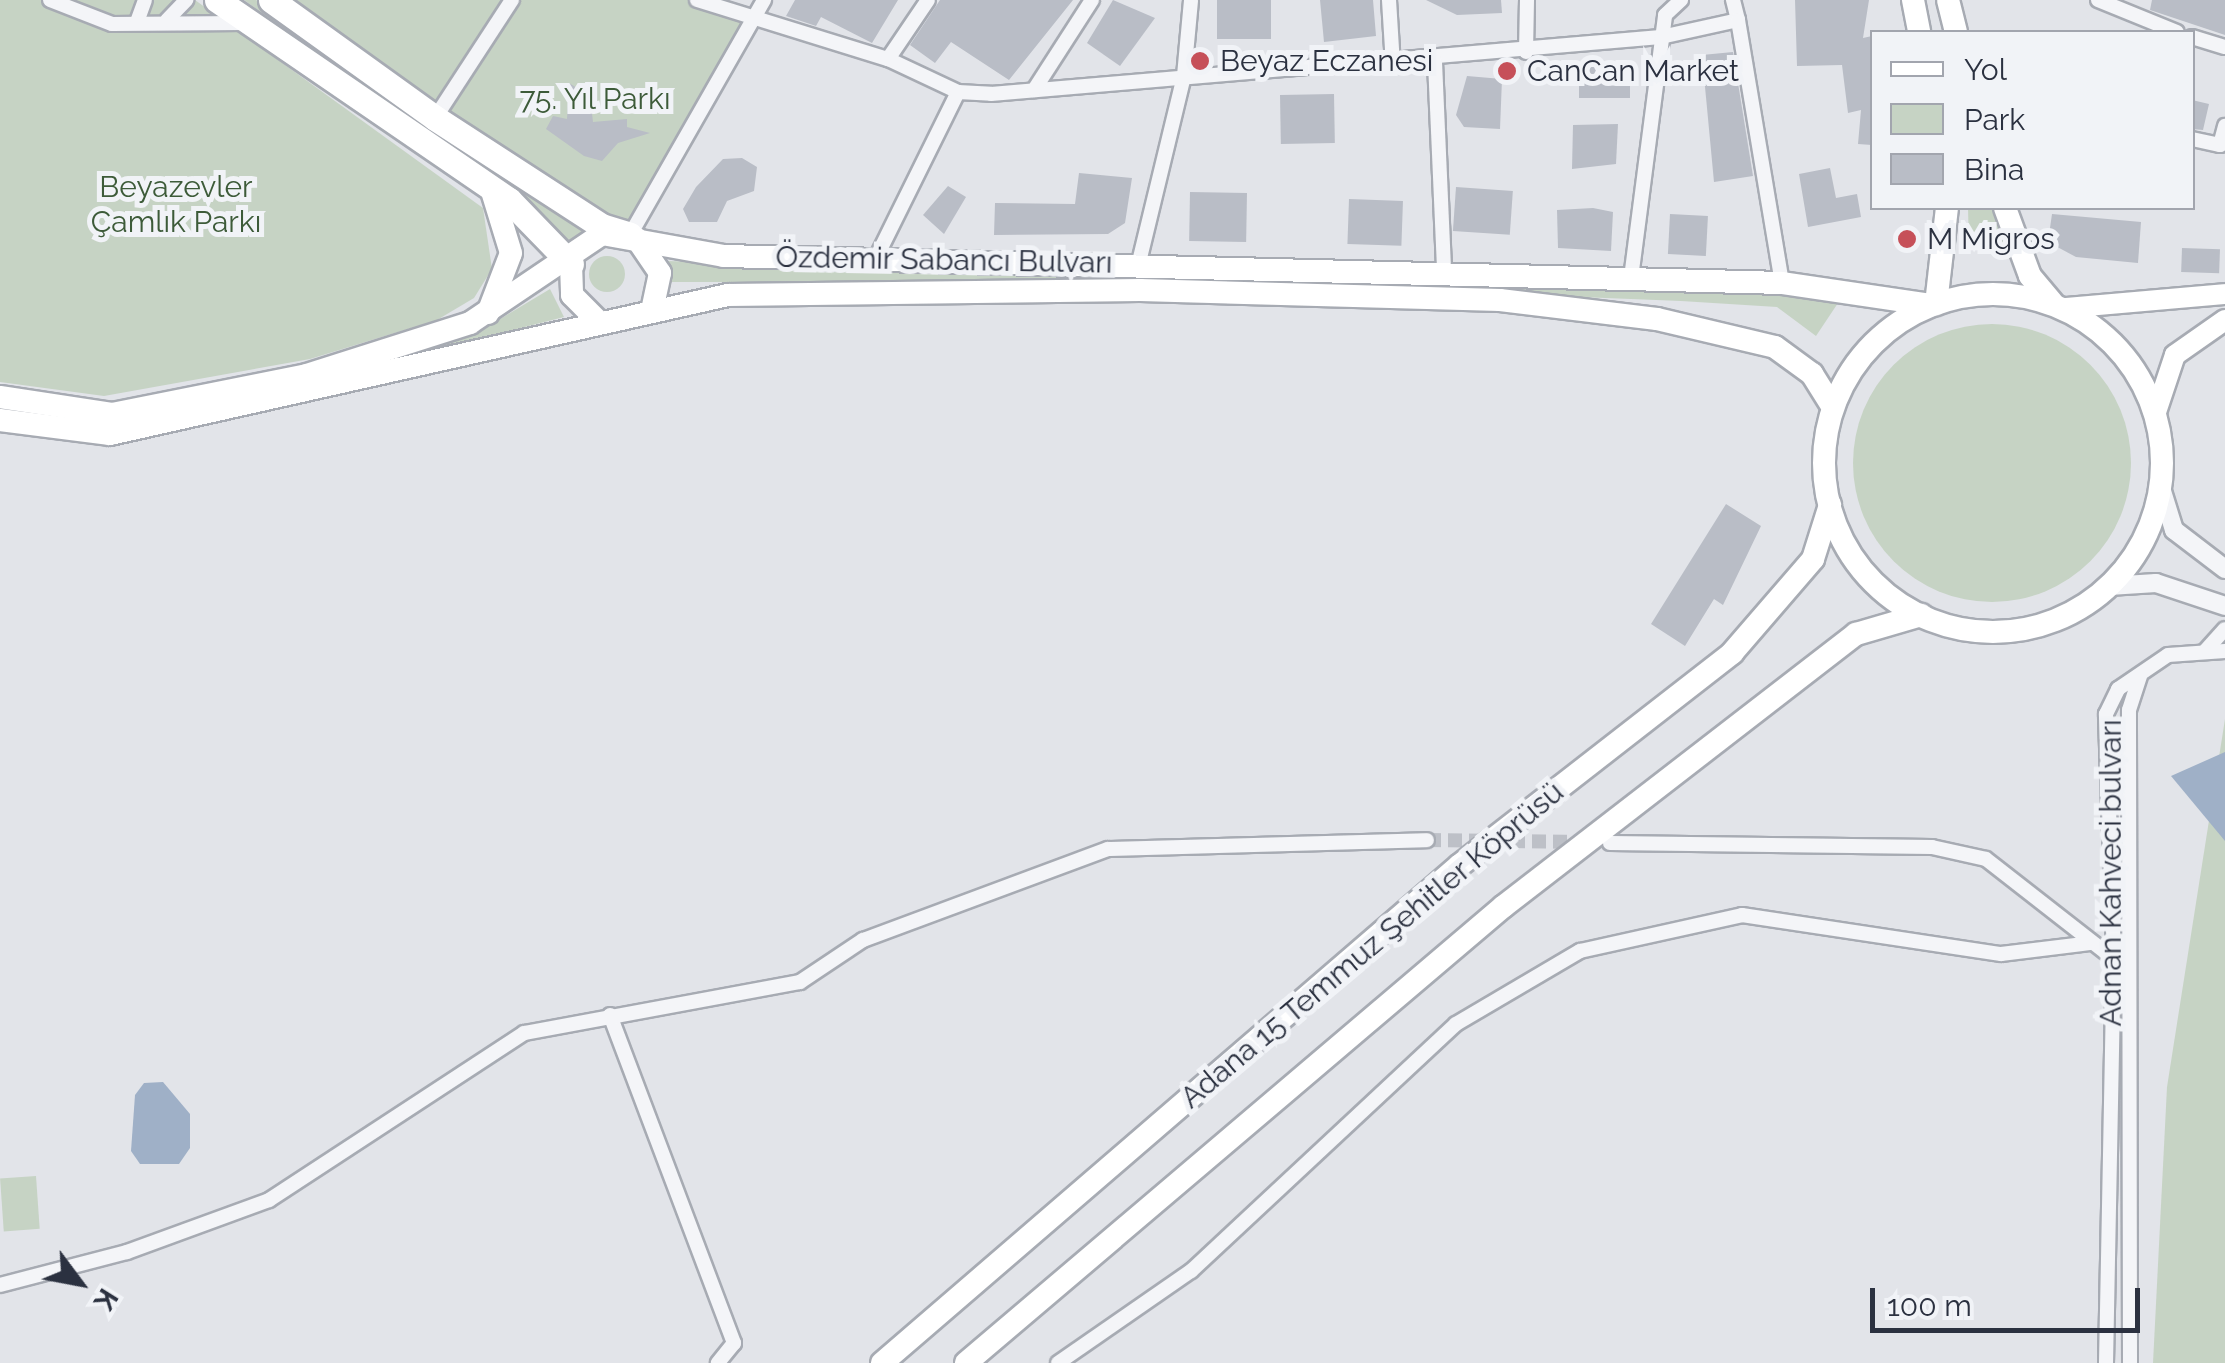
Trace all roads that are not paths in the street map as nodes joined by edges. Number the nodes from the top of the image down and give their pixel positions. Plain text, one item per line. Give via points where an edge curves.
1 (50, 0) edge
2 (145, 0) edge
3 (186, 0) edge
4 (217, 0) edge
5 (272, 0) edge
6 (512, 0) edge
7 (697, 0) edge
8 (764, 0) edge
9 (928, 0) edge
10 (1092, 0) edge
11 (1191, 0) edge
12 (1389, 0) edge
13 (1527, 0) edge
14 (1682, 0) edge
15 (1733, 0) edge
16 (1913, 0) edge
17 (1948, 0) edge
18 (2098, 0) edge
19 (167, 20) junction
20 (1738, 20) junction
21 (137, 22) junction
22 (752, 22) junction
23 (248, 23) junction
24 (1920, 30) edge
25 (1956, 30) edge
26 (2172, 30) edge
27 (1661, 37) junction
28 (2195, 38) edge
29 (2225, 47) edge
30 (1526, 52) junction
31 (888, 59) junction
32 (1434, 62) junction
33 (1393, 65) junction
34 (1184, 76) junction
35 (1034, 90) junction
36 (958, 92) junction
37 (435, 118) junction
38 (2225, 126) edge
39 (2195, 139) edge
40 (491, 188) junction
41 (1947, 210) edge
42 (2006, 210) edge
43 (630, 234) junction
44 (876, 258) junction
45 (1139, 262) junction
46 (571, 264) junction
47 (1444, 272) junction
48 (1631, 278) junction
49 (1782, 283) junction
50 (2225, 294) edge
51 (1933, 304) junction
52 (653, 305) junction
53 (2059, 306) junction
54 (488, 313) junction
55 (598, 320) junction
56 (2225, 320) edge
57 (0, 397) edge
58 (1833, 407) junction
59 (2155, 415) junction
60 (0, 420) edge
61 (2161, 488) junction
62 (1830, 506) junction
63 (2225, 569) edge
64 (2109, 586) junction
65 (2207, 597) junction
66 (2225, 606) edge
67 (1921, 616) junction
68 (2225, 620) edge
69 (2225, 629) edge
70 (2205, 650) junction
71 (2225, 651) edge
72 (2142, 672) junction
73 (1427, 840) tunnel mouth
74 (1610, 842) dead end
75 (2091, 943) junction
76 (2114, 959) junction
77 (610, 1016) junction
78 (0, 1285) edge
79 (718, 1363) edge
80 (882, 1363) edge
81 (966, 1363) edge
82 (1058, 1363) edge
83 (2106, 1363) edge
84 (2130, 1363) edge

1 - 21 street via 72,15
2 - 21 street
3 - 19 street
4 - 23 highway
5 - 37 highway
6 - 37 street
7 - 22 street
8 - 22 street
9 - 31 street
10 - 35 street
11 - 34 street
12 - 33 street
13 - 30 street
14 - 27 street via 1665,15
15 - 20 street
16 - 24 main road
17 - 25 main road
18 - 26 street
19 - 21 street
19 - 23 street
20 - 27 street
20 - 49 street
22 - 31 street
22 - 43 street
23 - 40 highway
27 - 30 street
27 - 48 street
28 - 29 street
30 - 32 street
31 - 36 street
32 - 33 street
32 - 47 street
33 - 34 street
34 - 35 street
34 - 45 street
35 - 36 street
36 - 44 street
37 - 43 highway via 601,226
38 - 39 street via 2220,145
40 - 46 highway
40 - 54 main road via 511,253
41 - 51 main road
42 - 53 main road via 2030,276
43 - 44 main road, Özdemir Sabancı Bulvarı via 724,256
43 - 46 main road via 602,234
43 - 52 main road via 656,258
44 - 45 main road, Özdemir Sabancı Bulvarı
45 - 47 main road, Özdemir Sabancı Bulvarı
46 - 54 main road
46 - 55 main road via 572,295
47 - 48 main road, Özdemir Sabancı Bulvarı
48 - 49 main road, Özdemir Sabancı Bulvarı
49 - 51 main road, Özdemir Sabancı Bulvarı
50 - 53 main road
51 - 53 main road via 1984,294
51 - 58 main road via 1875,340
52 - 55 main road, Özdemir Sabancı Bulvarı via 624,322
52 - 58 main road, Özdemir Sabancı Bulvarı via 728,295 1140,290 1500,300 1741,334 1800,362
53 - 59 main road via 2126,356
54 - 57 main road via 308,375 112,414
55 - 60 main road, Özdemir Sabancı Bulvarı via 110,434
56 - 59 main road via 2175,354
58 - 62 main road via 1823,452
59 - 61 main road
61 - 63 street via 2174,530
61 - 64 main road via 2139,548
62 - 67 main road via 1865,574
62 - 80 main road, Adana 15 Temmuz Şehitler Köprüsü via 1812,559 1764,623 1442,880
64 - 65 street via 2156,584
64 - 67 main road via 2058,619 2006,632
65 - 66 street
65 - 68 street
67 - 81 main road, Adana 15 Temmuz Şehitler Köprüsü via 1856,634 1483,926
69 - 70 street
70 - 71 street
70 - 72 street via 2168,655
72 - 76 street, Adnan Kahveci bulvarı via 2106,714
72 - 84 street, Adnan Kahveci bulvarı via 2130,710
73 - 77 street via 1108,849 864,940 800,982
74 - 75 street via 1932,846 1986,859
75 - 76 street
75 - 82 street via 2002,954 1742,916 1580,951 1456,1024 1191,1271
76 - 83 street, Adnan Kahveci bulvarı
77 - 78 street via 524,1034 268,1200 127,1252
77 - 79 street via 734,1343

